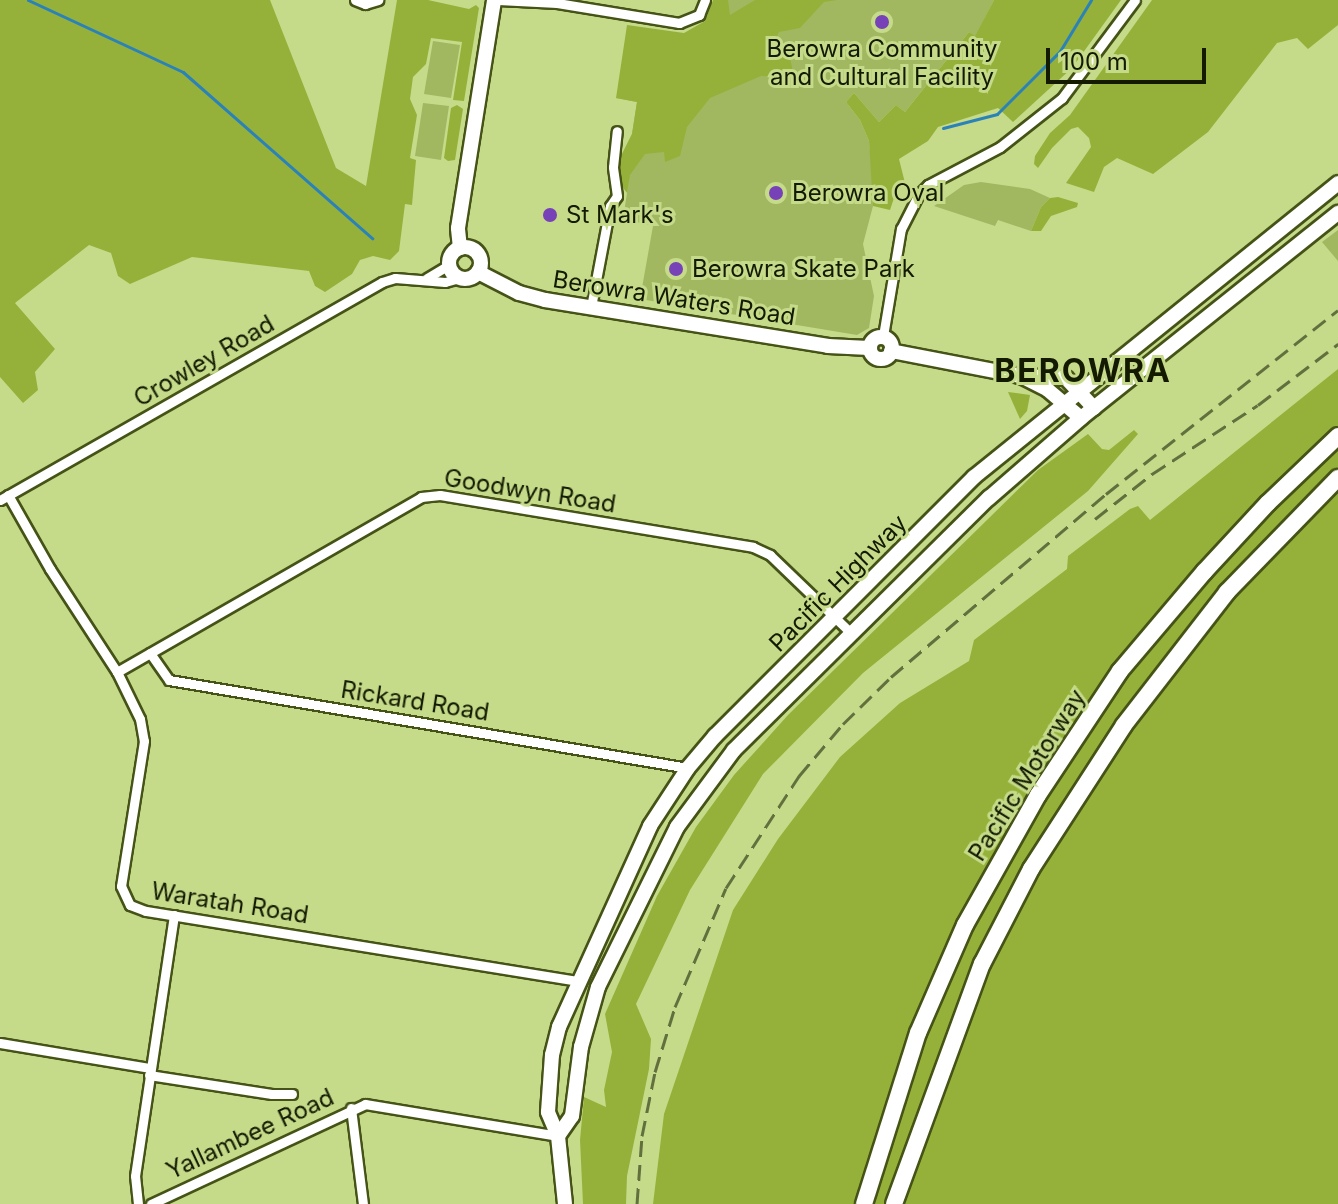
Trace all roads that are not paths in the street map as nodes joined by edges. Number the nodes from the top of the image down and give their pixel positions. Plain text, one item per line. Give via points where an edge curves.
1 (355, 0) edge
2 (378, 0) edge
3 (496, 0) edge
4 (705, 0) edge
5 (1135, 0) edge
6 (597, 4) edge
7 (617, 131) dead end
8 (1338, 183) edge
9 (1338, 213) edge
10 (460, 248) junction
11 (449, 265) junction
12 (478, 272) junction
13 (459, 278) junction
14 (423, 279) junction
15 (591, 307) junction
16 (883, 336) junction
17 (869, 348) junction
18 (891, 351) junction
19 (1020, 376) junction
20 (1080, 390) junction
21 (1064, 403) junction
22 (1094, 408) junction
23 (1081, 418) junction
24 (1338, 436) edge
25 (1338, 478) edge
26 (4, 498) edge
27 (834, 618) junction
28 (852, 634) junction
29 (150, 653) junction
30 (117, 672) junction
31 (688, 768) junction
32 (174, 915) junction
33 (580, 981) junction
34 (0, 1043) edge
35 (149, 1071) junction
36 (292, 1094) dead end
37 (351, 1108) junction
38 (558, 1136) junction
39 (138, 1204) edge
40 (151, 1204) edge
41 (363, 1204) edge
42 (565, 1204) edge
43 (864, 1204) edge
44 (894, 1204) edge

1 - 2 street
3 - 6 street
3 - 10 main road via 458,228
4 - 6 street via 699,15 687,22
5 - 16 street via 1062,98 1000,147 928,185 911,205 901,229
7 - 15 street via 617,196 610,206
8 - 20 main road, Pacific Highway
9 - 22 main road, Pacific Highway
10 - 11 main road via 451,254
10 - 12 main road via 477,254
11 - 13 main road
11 - 14 street, Crowley Road
12 - 13 main road
12 - 15 main road, Berowra Waters Road via 519,293
13 - 14 street, Crowley Road
14 - 26 street, Crowley Road via 382,282
15 - 17 main road, Berowra Waters Road via 828,346
16 - 17 main road via 873,339
16 - 18 main road
17 - 18 main road via 881,359
18 - 19 main road
19 - 20 main road via 1066,378
19 - 21 main road
20 - 21 main road, Pacific Highway
20 - 22 main road
21 - 23 main road
21 - 27 main road, Pacific Highway via 974,477
22 - 23 main road, Pacific Highway
23 - 28 main road, Pacific Highway via 989,498
24 - 43 highway, Pacific Motorway via 1268,503 1120,671 1038,795 965,925 918,1033
25 - 44 highway via 1227,592 1124,725 1031,869 982,964
26 - 30 street, Waratah Road
27 - 28 street, Goodwyn Road
27 - 29 street, Goodwyn Road via 770,555 753,547 440,495 421,497
27 - 31 main road, Pacific Highway
28 - 38 main road, Pacific Highway via 734,750 677,827 595,995 581,1047 572,1116
29 - 30 street, Goodwyn Road
29 - 31 street, Rickard Road via 169,680
30 - 32 street, Waratah Road via 140,719 144,741 122,893 137,908
31 - 33 main road, Pacific Highway via 650,826
32 - 33 street, Waratah Road
32 - 35 street
33 - 38 main road, Pacific Highway via 552,1055 548,1112
34 - 35 street
35 - 36 street
35 - 39 street via 135,1176
37 - 38 street, Yallambee Road via 385,1106
37 - 40 street, Yallambee Road
37 - 41 street
38 - 42 main road, Pacific Highway

